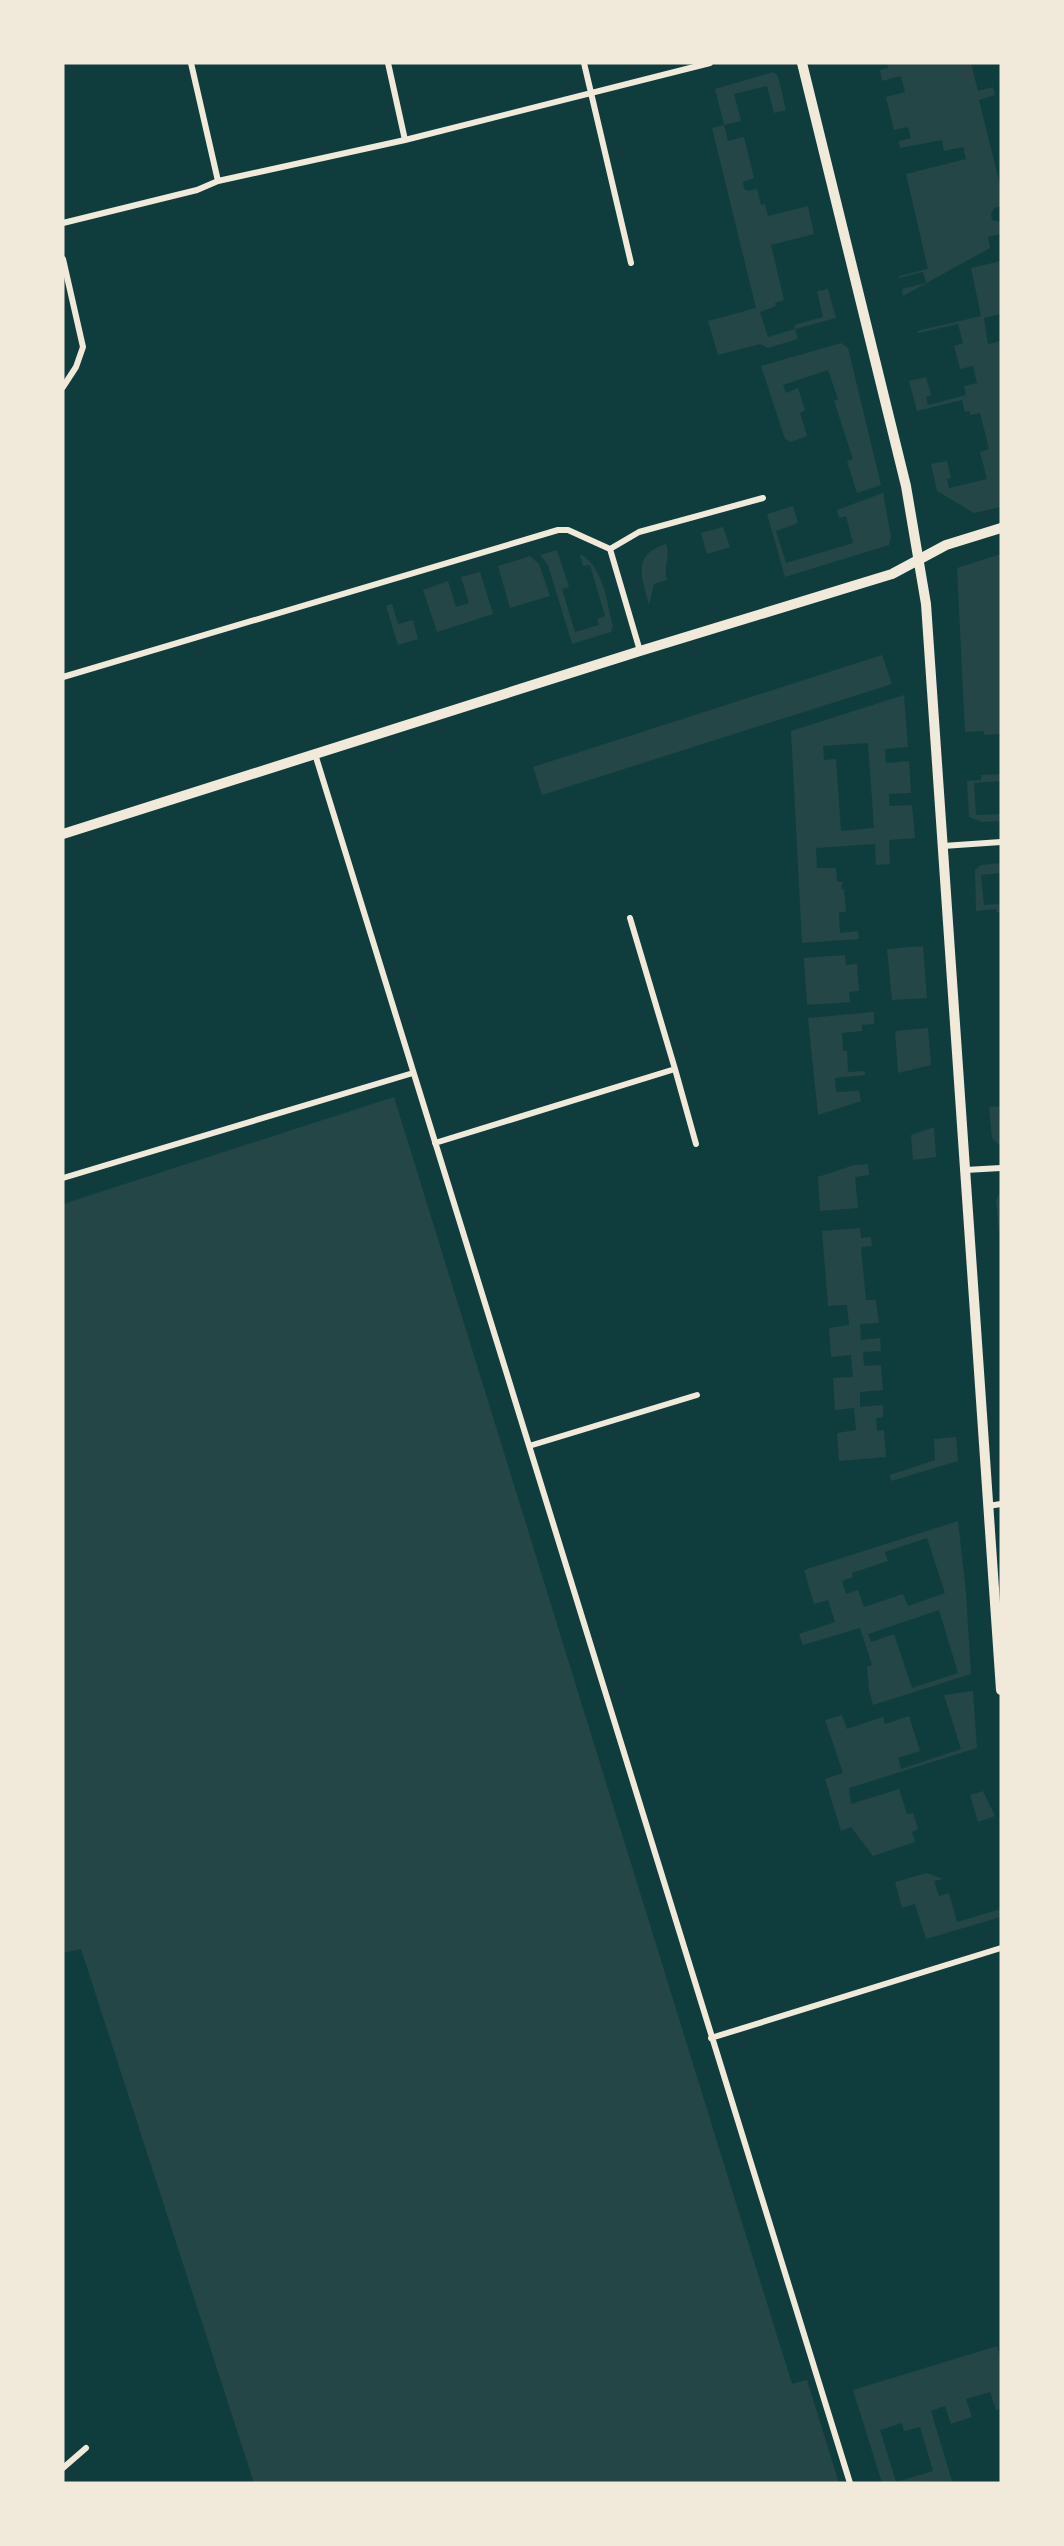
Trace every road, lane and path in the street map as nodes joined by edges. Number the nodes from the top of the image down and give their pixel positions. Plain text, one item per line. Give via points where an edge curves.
1 (191, 63) edge
2 (388, 63) edge
3 (584, 63) edge
4 (710, 63) edge
5 (802, 63) edge
6 (590, 93) junction
7 (405, 140) junction
8 (218, 181) junction
9 (63, 223) edge
10 (63, 259) edge
11 (631, 263) dead end
12 (63, 387) edge
13 (763, 498) dead end
14 (1001, 528) edge
15 (610, 549) junction
16 (920, 559) junction
17 (640, 651) junction
18 (63, 677) edge
19 (315, 754) junction
20 (63, 834) edge
21 (1001, 842) edge
22 (943, 846) junction
23 (630, 918) dead end
24 (675, 1068) junction
25 (413, 1073) junction
26 (435, 1143) junction
27 (696, 1144) dead end
28 (1001, 1168) edge
29 (965, 1170) junction
30 (63, 1178) edge
31 (697, 1395) dead end
32 (529, 1446) junction
33 (1001, 1504) edge
34 (988, 1506) junction
35 (1001, 1690) edge
36 (1001, 1948) edge
37 (711, 2038) junction
38 (86, 2448) dead end
39 (63, 2468) edge
40 (850, 2483) edge

1 - 8 street
2 - 7 street
3 - 6 street
4 - 6 street
5 - 16 street via 906,486
6 - 7 street
6 - 11 street
7 - 8 street
8 - 9 street via 197,190
10 - 12 street via 83,347
13 - 15 street via 639,532
14 - 16 street via 946,544
15 - 17 street
15 - 18 street via 568,530 558,530
16 - 17 street via 892,574
16 - 22 street via 929,631
17 - 19 street
19 - 20 street
19 - 25 street
21 - 22 street
22 - 29 street
23 - 24 street
24 - 26 street
24 - 27 street
25 - 26 street
25 - 30 street
26 - 32 street
28 - 29 street
29 - 34 street
31 - 32 street
32 - 37 street
33 - 34 street
34 - 35 street
36 - 37 street
37 - 40 street
38 - 39 street

